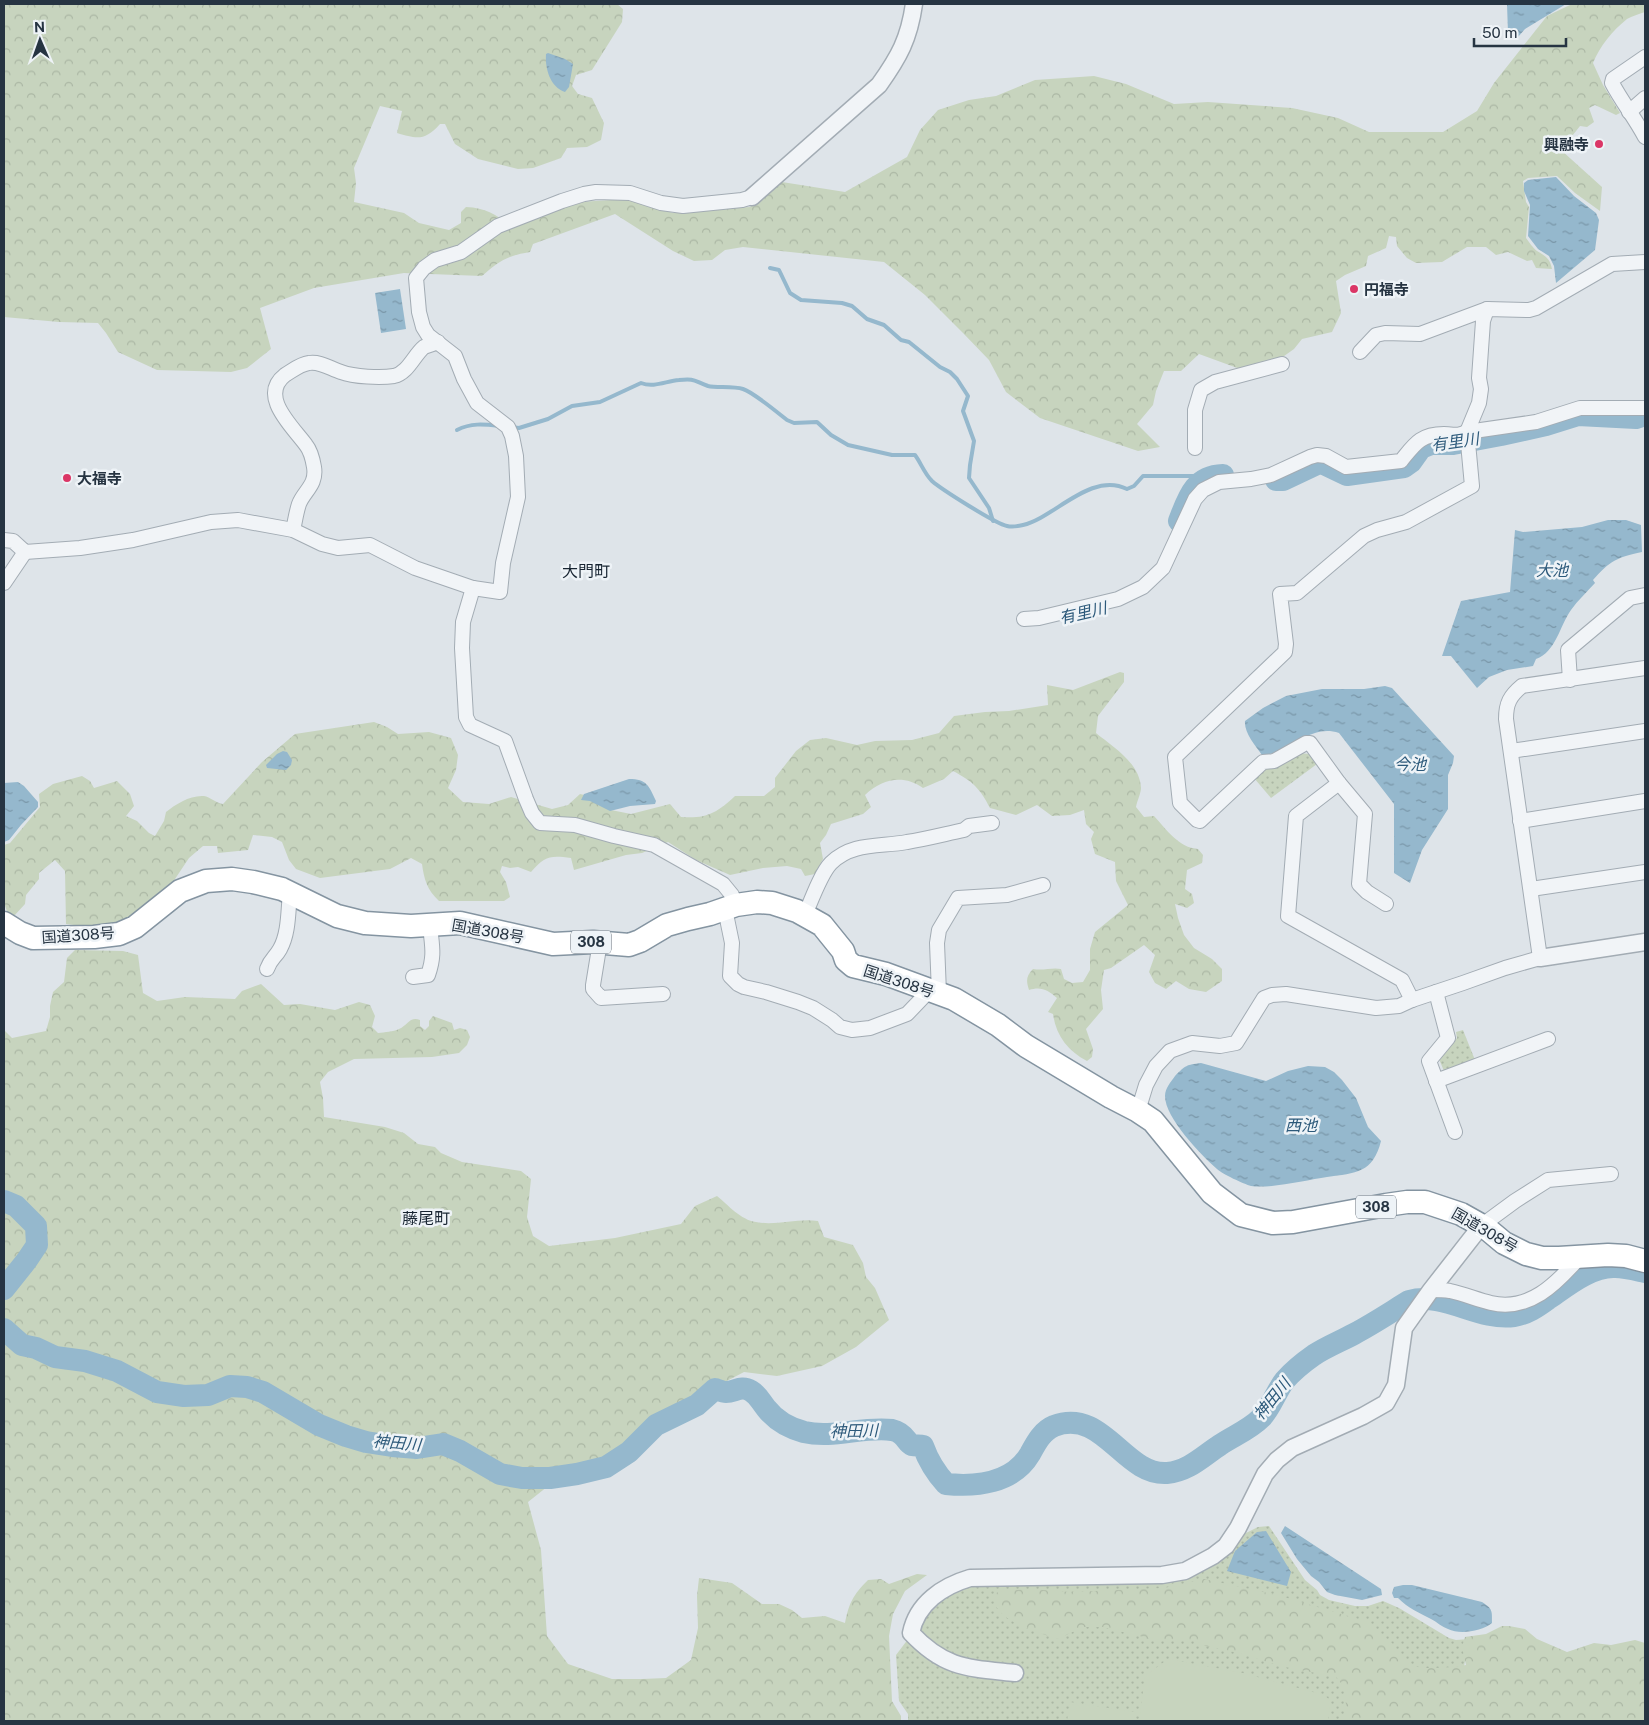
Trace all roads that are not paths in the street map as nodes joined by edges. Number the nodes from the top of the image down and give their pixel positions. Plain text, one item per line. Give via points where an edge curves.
1 (914, 4) edge
2 (1645, 57) edge
3 (1645, 98) edge
4 (1629, 112) junction
5 (1645, 137) edge
6 (752, 197) joint
7 (1645, 262) edge
8 (1488, 309) junction
9 (438, 342) junction
10 (1360, 352) dead end
11 (1282, 364) dead end
12 (1645, 408) edge
13 (1467, 432) junction
14 (1195, 448) dead end
15 (293, 530) junction
16 (4, 540) edge
17 (25, 552) junction
18 (4, 582) edge
19 (473, 588) junction
20 (1645, 596) edge
21 (1024, 619) dead end
22 (1645, 668) edge
23 (1570, 680) junction
24 (1645, 731) edge
25 (1511, 751) junction
26 (1339, 783) junction
27 (1645, 800) edge
28 (1520, 821) junction
29 (992, 824) dead end
30 (1645, 872) edge
31 (1043, 884) dead end
32 (1531, 889) junction
33 (290, 893) junction
34 (1386, 904) dead end
35 (731, 907) junction
36 (805, 915) junction
37 (4, 923) edge
38 (430, 926) junction
39 (600, 942) junction
40 (1645, 942) edge
41 (1540, 958) junction
42 (268, 969) dead end
43 (413, 977) dead end
44 (934, 992) junction
45 (1436, 992) junction
46 (662, 994) dead end
47 (1412, 1000) junction
48 (1548, 1039) dead end
49 (1436, 1081) junction
50 (1138, 1111) junction
51 (1455, 1132) dead end
52 (1611, 1174) dead end
53 (1481, 1226) junction
54 (1579, 1258) junction
55 (1645, 1261) edge
56 (1431, 1290) junction
57 (1015, 1673) dead end

1 - 6 street via 904,46 878,85
2 - 4 street via 1613,79 1612,83
3 - 4 street
4 - 5 street
6 - 9 street via 683,206 630,194 596,192 562,201 498,226 461,252 435,260 416,278 423,327
7 - 8 street via 1612,264 1529,310
8 - 10 street via 1420,334 1376,335
8 - 13 street via 1483,322 1479,403
9 - 15 street via 425,347 396,376 343,373 309,363 279,380 274,392 276,402 307,446 314,466 314,479 300,503
9 - 19 street via 455,356 477,403 508,427 516,456 518,497 500,592
11 - 14 street via 1215,382 1201,390 1195,410
12 - 13 street via 1580,408 1536,422
13 - 21 street via 1418,440 1401,461 1346,467 1326,456 1317,455 1271,475 1210,485 1195,499 1163,568 1143,587 1118,599
13 - 26 street via 1472,486 1406,522 1364,536 1296,593 1280,594 1285,652 1175,757 1180,803 1200,821 1263,762 1274,761 1306,742
15 - 17 street via 238,520 211,522 124,541
15 - 19 street via 338,548 370,545 415,568
16 - 17 street via 13,541
17 - 18 street
19 - 35 street via 463,622 466,717 470,725 505,741 520,786 540,823 575,824 654,845 723,884 732,895
20 - 23 street via 1630,598 1568,650
22 - 23 street
23 - 25 street via 1522,686 1512,695 1506,708
24 - 25 street
25 - 28 street
26 - 34 street via 1365,814 1359,884
26 - 47 street via 1296,816 1288,916 1402,980
27 - 28 street
28 - 32 street
29 - 36 street via 969,826 964,830 905,843 852,849 826,869
30 - 32 street
31 - 44 street via 1007,895 958,898 939,930
32 - 41 street
33 - 37 highway, 国道308号 / 308 via 244,880 206,881 180,891 135,927 119,934 94,937 33,938
33 - 38 highway, 国道308号 / 308 via 351,920
33 - 42 street via 284,936
35 - 36 highway, 国道308号 / 308 via 772,903
35 - 39 highway, 国道308号 / 308 via 667,925 629,945
35 - 44 street via 730,976 744,988 813,1008 840,1027 852,1030 870,1028 907,1014
36 - 44 highway, 国道308号 / 308 via 825,929 853,966
38 - 39 highway, 国道308号 / 308 via 460,923 553,944
38 - 43 street via 433,960 428,975
39 - 46 street via 593,989 601,998
40 - 41 street
41 - 45 street
44 - 50 highway, 国道308号 / 308 via 954,999
45 - 47 street
45 - 49 street via 1448,1038 1429,1061
47 - 50 street via 1399,1006 1376,1008 1286,994 1264,998 1236,1043 1220,1046 1192,1044 1170,1051 1149,1079
48 - 49 street
49 - 51 street
50 - 53 highway, 国道308号 / 308 via 1153,1121 1212,1193 1241,1215 1273,1223 1293,1222 1386,1205 1425,1202 1455,1211
52 - 53 street via 1548,1180
53 - 54 highway, 国道308号 / 308 via 1526,1254 1542,1258
53 - 56 street
54 - 55 highway, 国道308号 / 308 via 1608,1255
54 - 56 street via 1542,1294 1510,1305 1494,1304 1450,1291
56 - 57 street via 1404,1328 1396,1385 1386,1404 1292,1448 1277,1460 1265,1474 1238,1528 1226,1546 1213,1556 1185,1571 1162,1575 970,1578 941,1590 918,1614 911,1632 942,1659 969,1668

